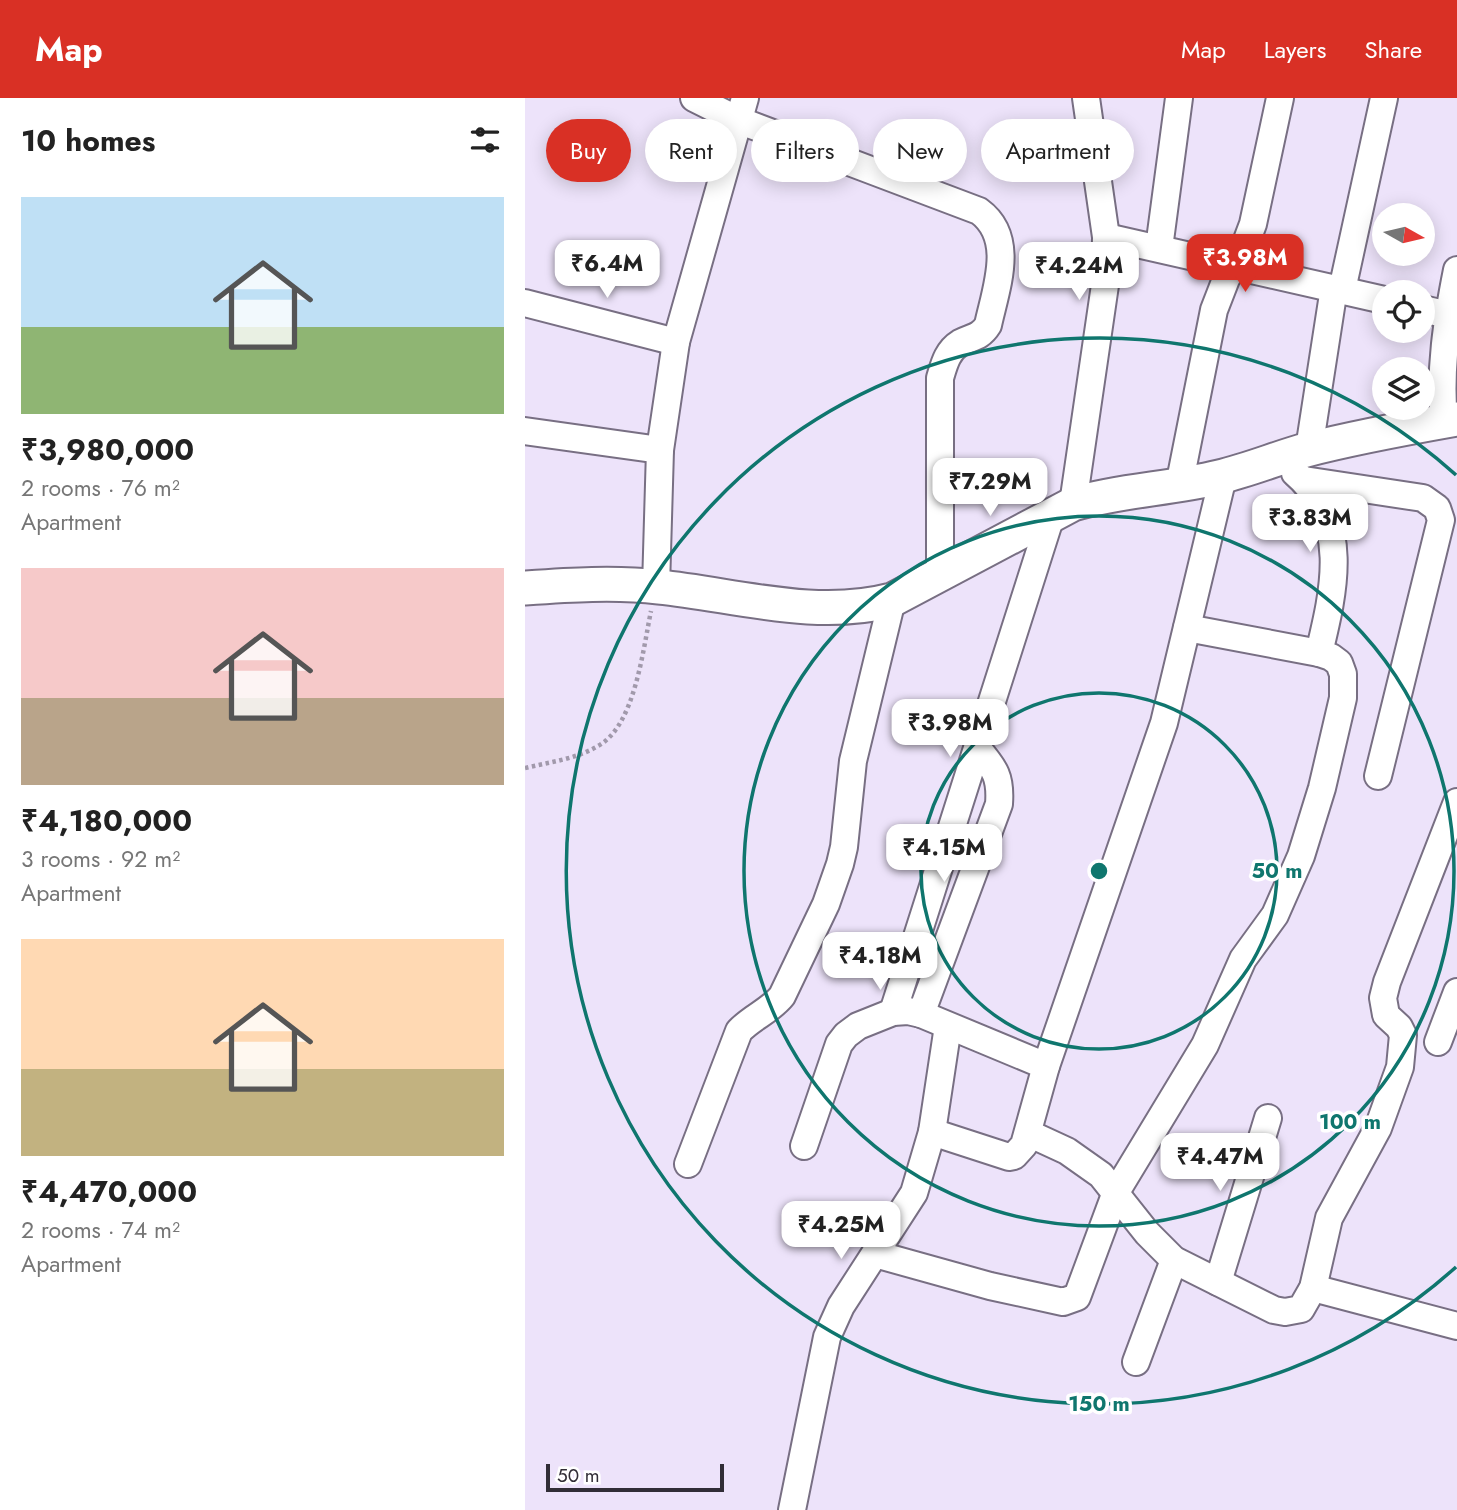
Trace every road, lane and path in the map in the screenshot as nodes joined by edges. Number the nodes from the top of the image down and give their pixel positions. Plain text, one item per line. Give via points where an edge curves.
1 (694, 98) edge
2 (1086, 98) edge
3 (1178, 98) edge
4 (1280, 98) edge
5 (1384, 98) edge
6 (741, 109) edge
7 (1106, 237) junction
8 (1159, 248) junction
9 (1235, 265) junction
10 (1457, 270) edge
11 (1338, 289) junction
12 (1372, 297) edge
13 (525, 303) edge
14 (1435, 312) edge
15 (676, 342) junction
16 (1451, 420) edge
17 (525, 431) edge
18 (660, 450) junction
19 (1297, 462) junction
20 (1223, 477) junction
21 (1179, 486) junction
22 (1062, 510) junction
23 (940, 575) junction
24 (656, 587) junction
25 (525, 588) edge
26 (892, 600) junction
27 (1187, 628) junction
28 (1319, 653) junction
29 (978, 749) junction
30 (525, 768) edge
31 (1378, 776) dead end
32 (1457, 802) edge
33 (1457, 992) edge
34 (893, 1012) junction
35 (921, 1014) junction
36 (948, 1026) junction
37 (1437, 1041) dead end
38 (1047, 1066) junction
39 (1268, 1118) dead end
40 (932, 1132) junction
41 (1028, 1133) junction
42 (804, 1146) dead end
43 (688, 1164) dead end
44 (1117, 1192) junction
45 (875, 1254) junction
46 (1174, 1260) junction
47 (1218, 1282) junction
48 (1313, 1288) junction
49 (1457, 1326) edge
50 (1136, 1362) dead end
51 (792, 1510) edge

1 - 6 street
2 - 7 street
3 - 8 street
4 - 9 street via 1252,224
5 - 11 street
6 - 15 street
6 - 23 street via 979,211 997,230 1000,266 988,325 983,333 951,351 940,377
7 - 8 street
7 - 22 street via 1105,285
8 - 9 street
9 - 11 street
9 - 21 street via 1214,310
10 - 14 street
11 - 12 street
11 - 19 street
13 - 15 street
14 - 16 street via 1442,393
15 - 18 street
16 - 19 main road via 1365,436
17 - 18 street
18 - 24 street
19 - 20 main road
19 - 28 street via 1324,515 1336,566
19 - 31 street via 1423,498 1437,508 1441,520
20 - 21 main road
20 - 27 street
21 - 22 main road via 1104,495
22 - 23 main road
22 - 29 street
23 - 26 main road
24 - 25 main road
24 - 26 main road via 817,608 842,609
24 - 30 path via 638,677 617,729 601,745 580,755
26 - 43 street via 853,761 845,847 833,884 782,996 747,1023 733,1043
27 - 28 street
27 - 38 street via 1164,723
28 - 44 street via 1339,663 1343,698 1301,856 1275,915 1243,960 1205,1045
29 - 34 street
29 - 35 street via 999,778 999,804
32 - 48 street via 1385,990 1386,1015 1403,1035 1400,1067 1378,1128 1329,1218
33 - 37 street
34 - 35 street
34 - 42 street via 857,1026 839,1044
35 - 36 street
36 - 38 street
36 - 40 street
38 - 41 street
39 - 47 street
40 - 41 street via 1009,1157 1020,1151
40 - 45 street via 914,1193
41 - 44 street via 1067,1151
44 - 45 street via 1080,1291 1072,1301 990,1286
44 - 46 street
45 - 51 street via 827,1337
46 - 47 street
46 - 50 street
47 - 48 street via 1286,1312 1301,1309
48 - 49 street

